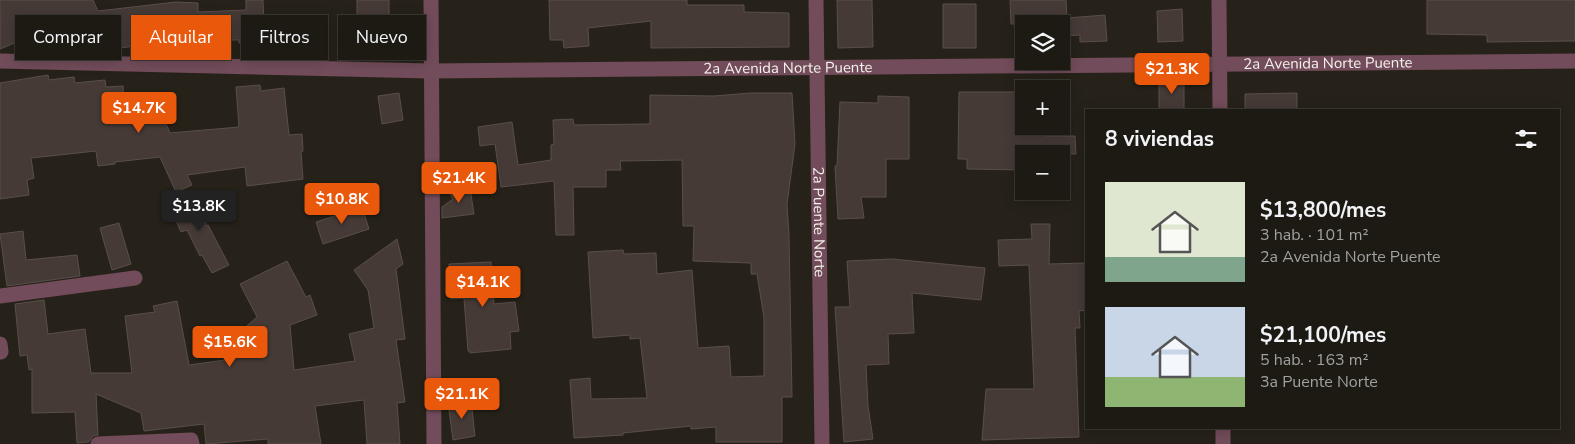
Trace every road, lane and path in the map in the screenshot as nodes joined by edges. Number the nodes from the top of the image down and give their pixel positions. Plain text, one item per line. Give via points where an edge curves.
1 (431, 0) edge
2 (816, 0) edge
3 (1219, 0) edge
4 (0, 61) edge
5 (1575, 61) edge
6 (1219, 65) junction
7 (816, 68) junction
8 (431, 70) junction
9 (1220, 109) edge
10 (135, 278) dead end
11 (0, 296) edge
12 (1222, 429) edge
13 (98, 444) edge
14 (192, 444) edge
15 (434, 444) edge
16 (822, 444) edge
17 (1223, 444) edge

1 - 8 street
2 - 7 street, 2a Puente Norte
3 - 6 street
4 - 8 street, 2a Avenida Norte Puente
5 - 6 street, 2a Avenida Norte Puente
6 - 7 street, 2a Avenida Norte Puente
6 - 9 street
7 - 8 street, 2a Avenida Norte Puente
7 - 16 street, 2a Puente Norte
8 - 15 street
10 - 11 street
12 - 17 street
13 - 14 street via 191,440

